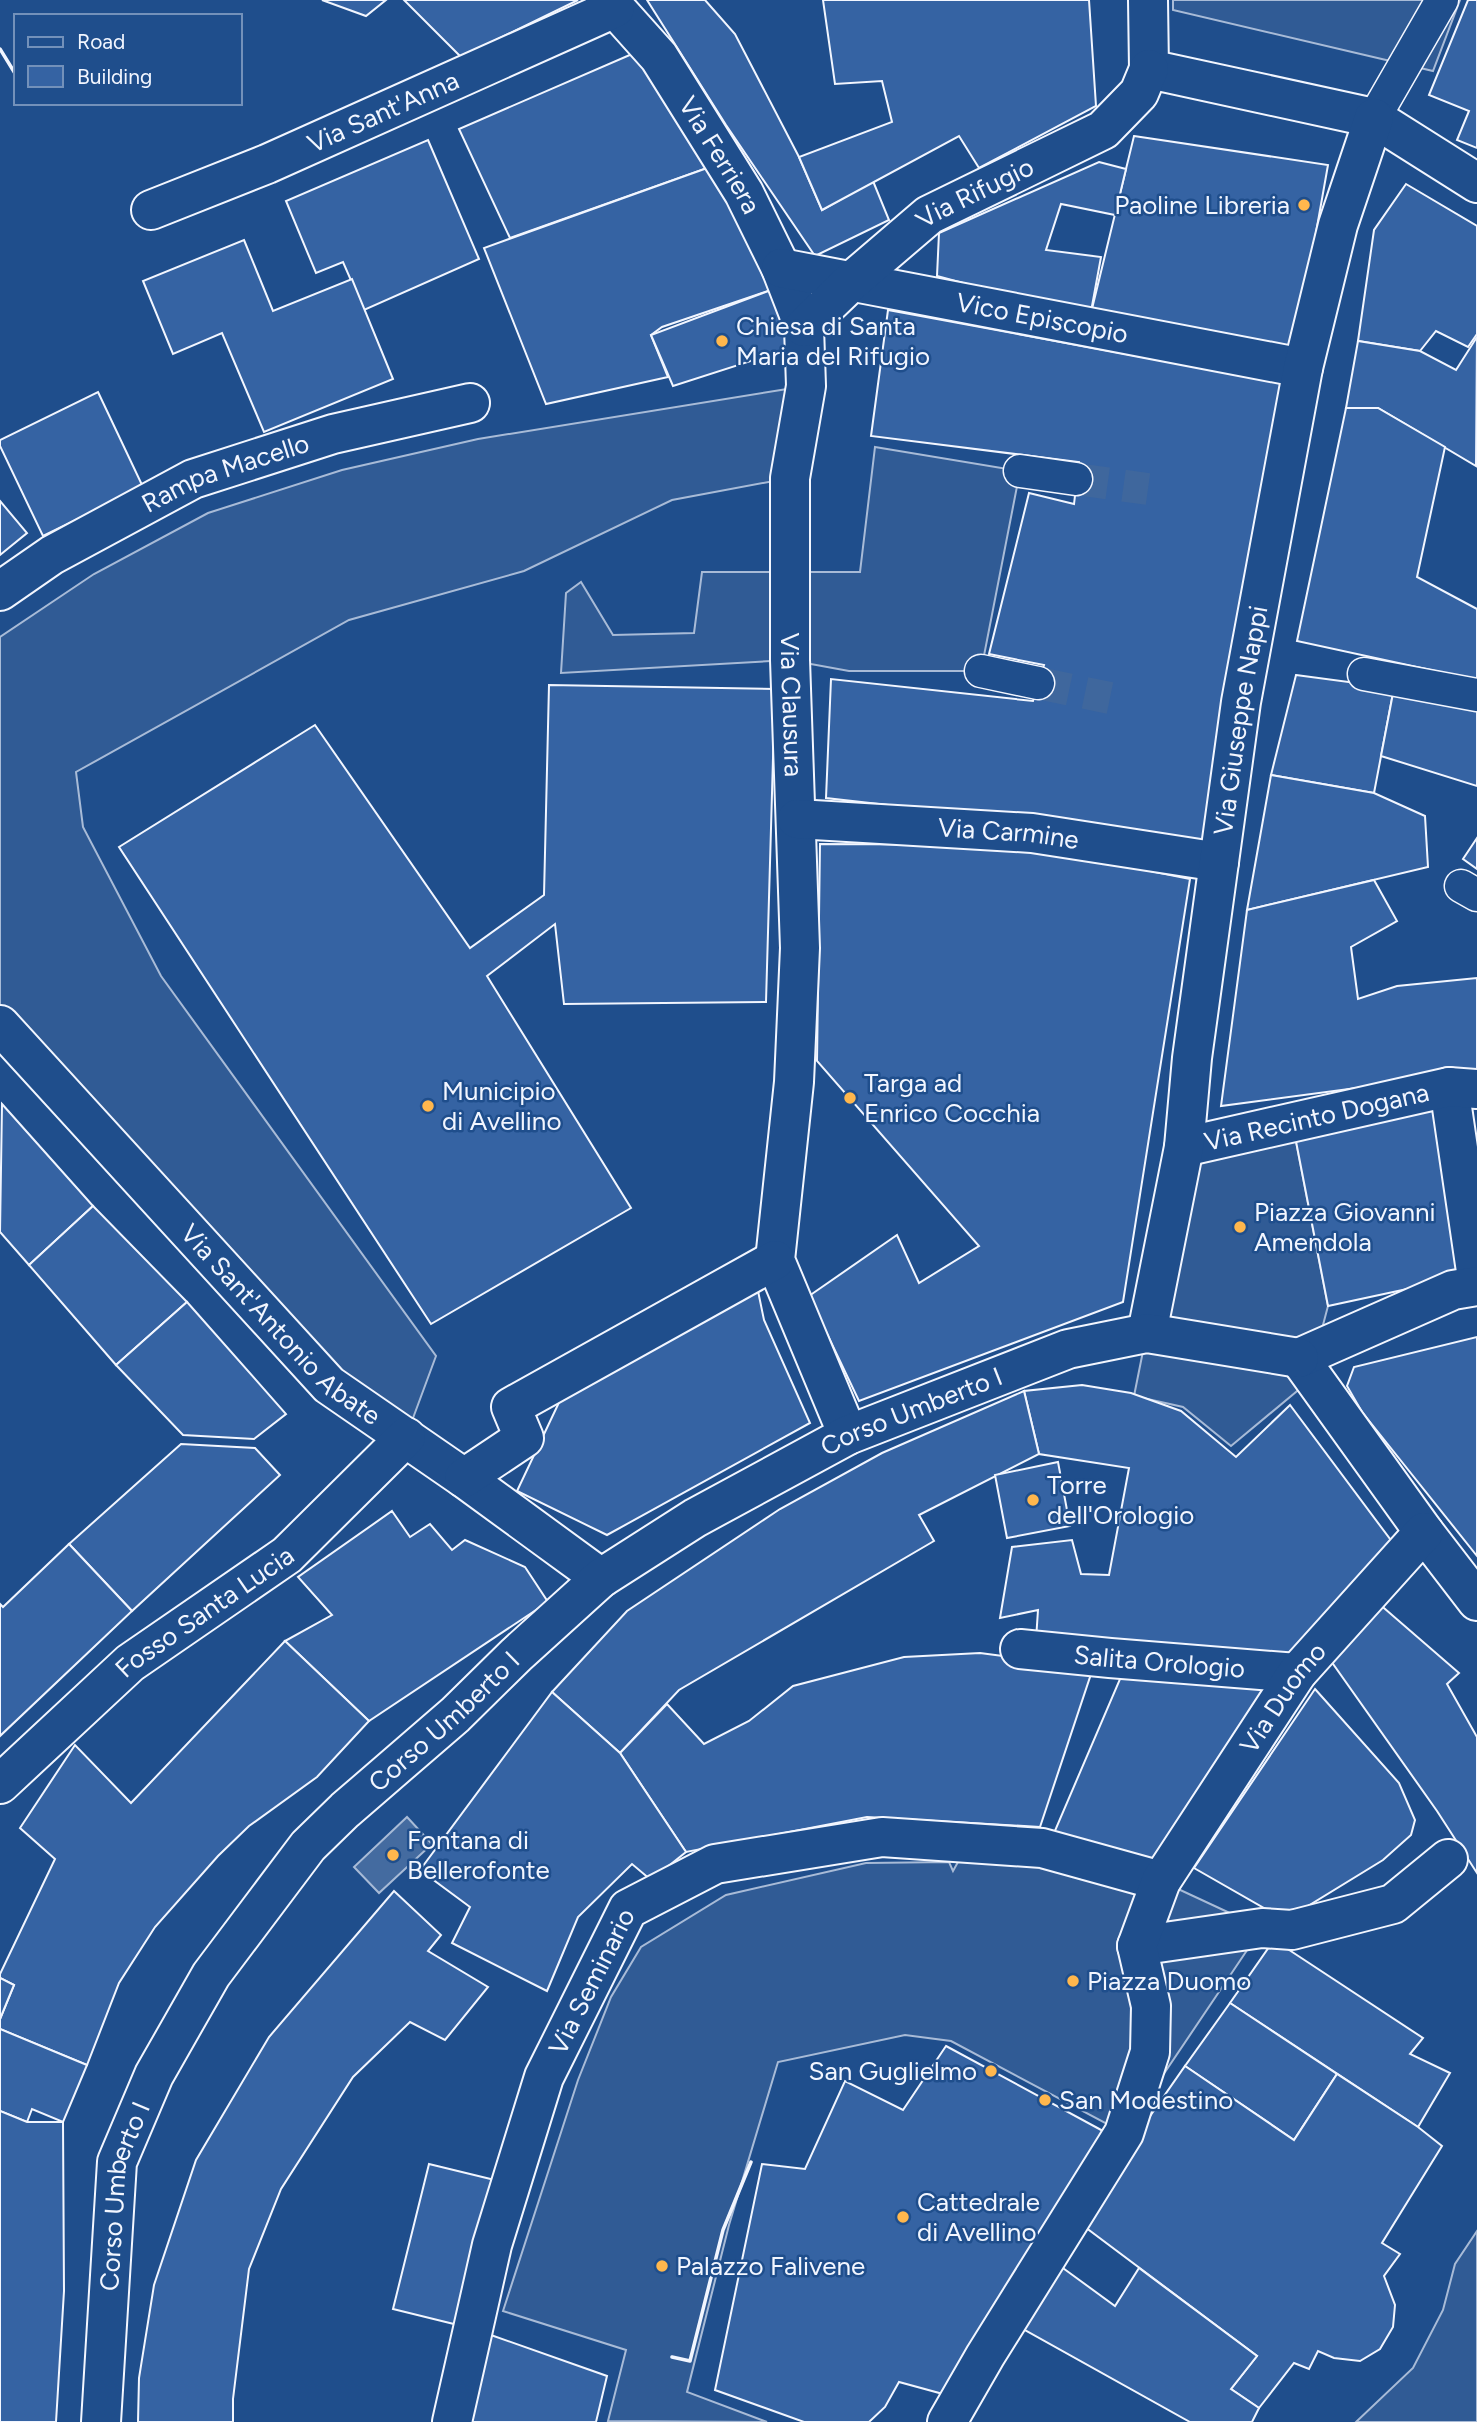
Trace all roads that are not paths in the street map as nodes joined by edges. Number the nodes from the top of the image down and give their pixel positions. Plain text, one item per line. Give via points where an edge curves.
1 (1147, 0) edge
2 (1442, 0) edge
3 (611, 4) edge
4 (1149, 69) junction
5 (1374, 117) junction
6 (1477, 183) edge
7 (151, 210) dead end
8 (903, 237) junction
9 (781, 268) junction
10 (853, 280) junction
11 (924, 295) junction
12 (804, 327) junction
13 (1303, 368) junction
14 (470, 403) dead end
15 (1020, 471) dead end
16 (1076, 479) tunnel mouth
17 (0, 591) edge
18 (981, 671) dead end
19 (1364, 674) dead end
20 (1038, 683) tunnel mouth
21 (1477, 695) edge
22 (797, 819) junction
23 (1219, 862) junction
24 (0, 1025) edge
25 (1463, 1088) edge
26 (1184, 1147) junction
27 (775, 1260) junction
28 (1477, 1278) edge
29 (1477, 1286) edge
30 (1147, 1333) junction
31 (1299, 1358) junction
32 (848, 1435) junction
33 (406, 1437) junction
34 (464, 1478) junction
35 (1424, 1532) junction
36 (601, 1578) junction
37 (1477, 1601) edge
38 (1020, 1648) dead end
39 (1297, 1673) junction
40 (0, 1784) edge
41 (1448, 1860) dead end
42 (1161, 1881) junction
43 (1137, 1946) junction
44 (101, 2422) edge
45 (452, 2422) edge
46 (947, 2422) edge

1 - 4 street
2 - 5 street
3 - 7 street, Via Sant'Anna via 267,164
3 - 9 street, Via Ferriera via 659,57 744,193
4 - 5 street
4 - 8 street, Via Rifugio via 1139,93 1103,130 929,215
5 - 6 street
5 - 13 street, Via Giuseppe Nappi via 1338,225
8 - 10 street, Via Rifugio
8 - 11 street
9 - 10 street, Vico Episcopio
9 - 12 street, Via Ferriera
10 - 11 street, Vico Episcopio
10 - 12 street, Via Rifugio
11 - 13 street, Vico Episcopio
12 - 22 street, Via Clausura via 806,386 790,478 790,660
13 - 23 street, Via Giuseppe Nappi via 1241,702
14 - 17 street, Rampa Macello via 333,434 193,479 52,555
15 - 16 street
18 - 20 street
19 - 21 street
22 - 23 street, Via Carmine via 1032,833
22 - 27 street, Via Clausura via 807,1094
23 - 26 street, Via Giuseppe Nappi
24 - 33 street, Via Sant'Antonio Abate via 329,1385
25 - 26 street, Via Recinto Dogana
25 - 28 street, Via Recinto Dogana
26 - 30 street, Via Giuseppe Nappi
27 - 32 street
27 - 34 street via 511,1407 524,1438
29 - 31 street via 1453,1290
30 - 31 street
30 - 32 street, Corso Umberto I via 1068,1349
31 - 35 street
32 - 36 street, Corso Umberto I via 695,1518
33 - 34 street, Via Sant'Antonio Abate
33 - 40 street, Fosso Santa Lucia via 288,1555 130,1663
34 - 36 street, Via Sant'Antonio Abate
35 - 37 street
35 - 39 street, Via Duomo
36 - 44 street, Corso Umberto I via 308,1846 211,1975 154,2075 117,2162
38 - 39 street, Salita Orologio
39 - 42 street, Via Duomo
41 - 43 street via 1393,1904 1292,1930 1262,1928
42 - 43 street, Via Duomo
42 - 45 street, Via Seminario via 1042,1848 882,1837 715,1864 628,1909 544,2077 492,2245
43 - 46 street via 1151,2006 1150,2052 1124,2133

